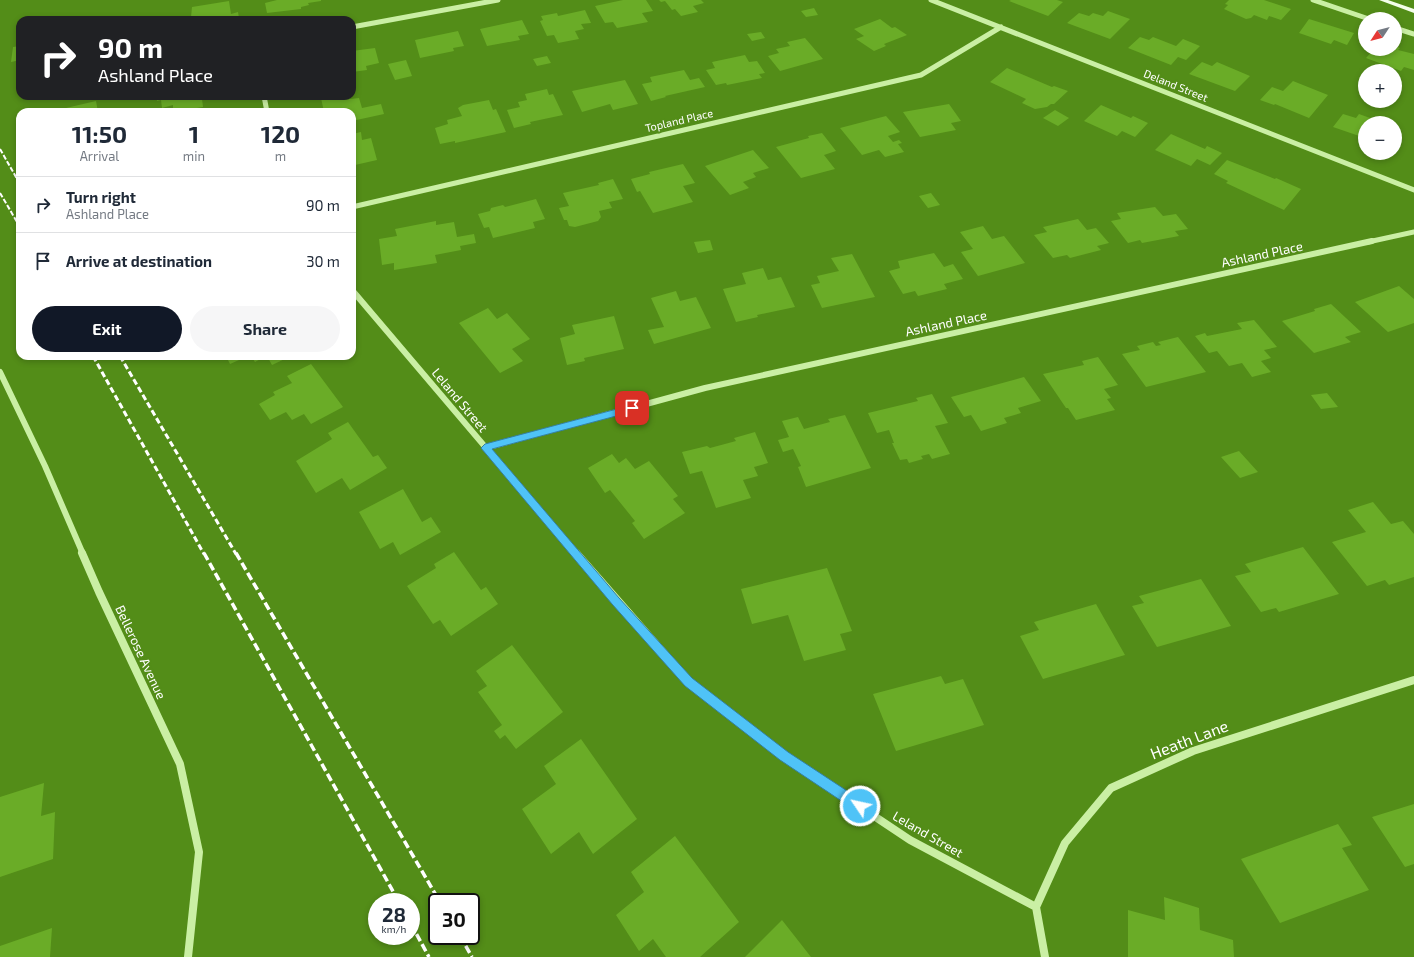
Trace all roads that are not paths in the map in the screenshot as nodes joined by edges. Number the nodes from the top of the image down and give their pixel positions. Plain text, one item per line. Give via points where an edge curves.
1 (498, 0) edge
2 (931, 0) edge
3 (1313, 0) edge
4 (1382, 0) edge
5 (1414, 11) edge
6 (1358, 15) edge
7 (356, 26) edge
8 (1000, 27) junction
9 (1402, 30) edge
10 (1414, 34) edge
11 (1414, 190) edge
12 (356, 206) edge
13 (1414, 232) edge
14 (356, 295) edge
15 (0, 372) edge
16 (485, 448) junction
17 (1414, 680) edge
18 (1036, 907) junction
19 (188, 957) edge
20 (1045, 957) edge

1 - 7 street
2 - 8 street, Deland Street
3 - 6 street
4 - 5 main road
8 - 11 street, Deland Street
8 - 12 street, Topland Place via 921,75
9 - 10 street
13 - 16 street, Ashland Place via 705,388
14 - 16 street, Leland Street
15 - 19 street, Bellerose Avenue via 180,764 199,852
16 - 18 street, Leland Street via 689,682 784,756 910,840
17 - 18 street, Heath Lane via 1193,751 1111,788 1065,843
18 - 20 street

